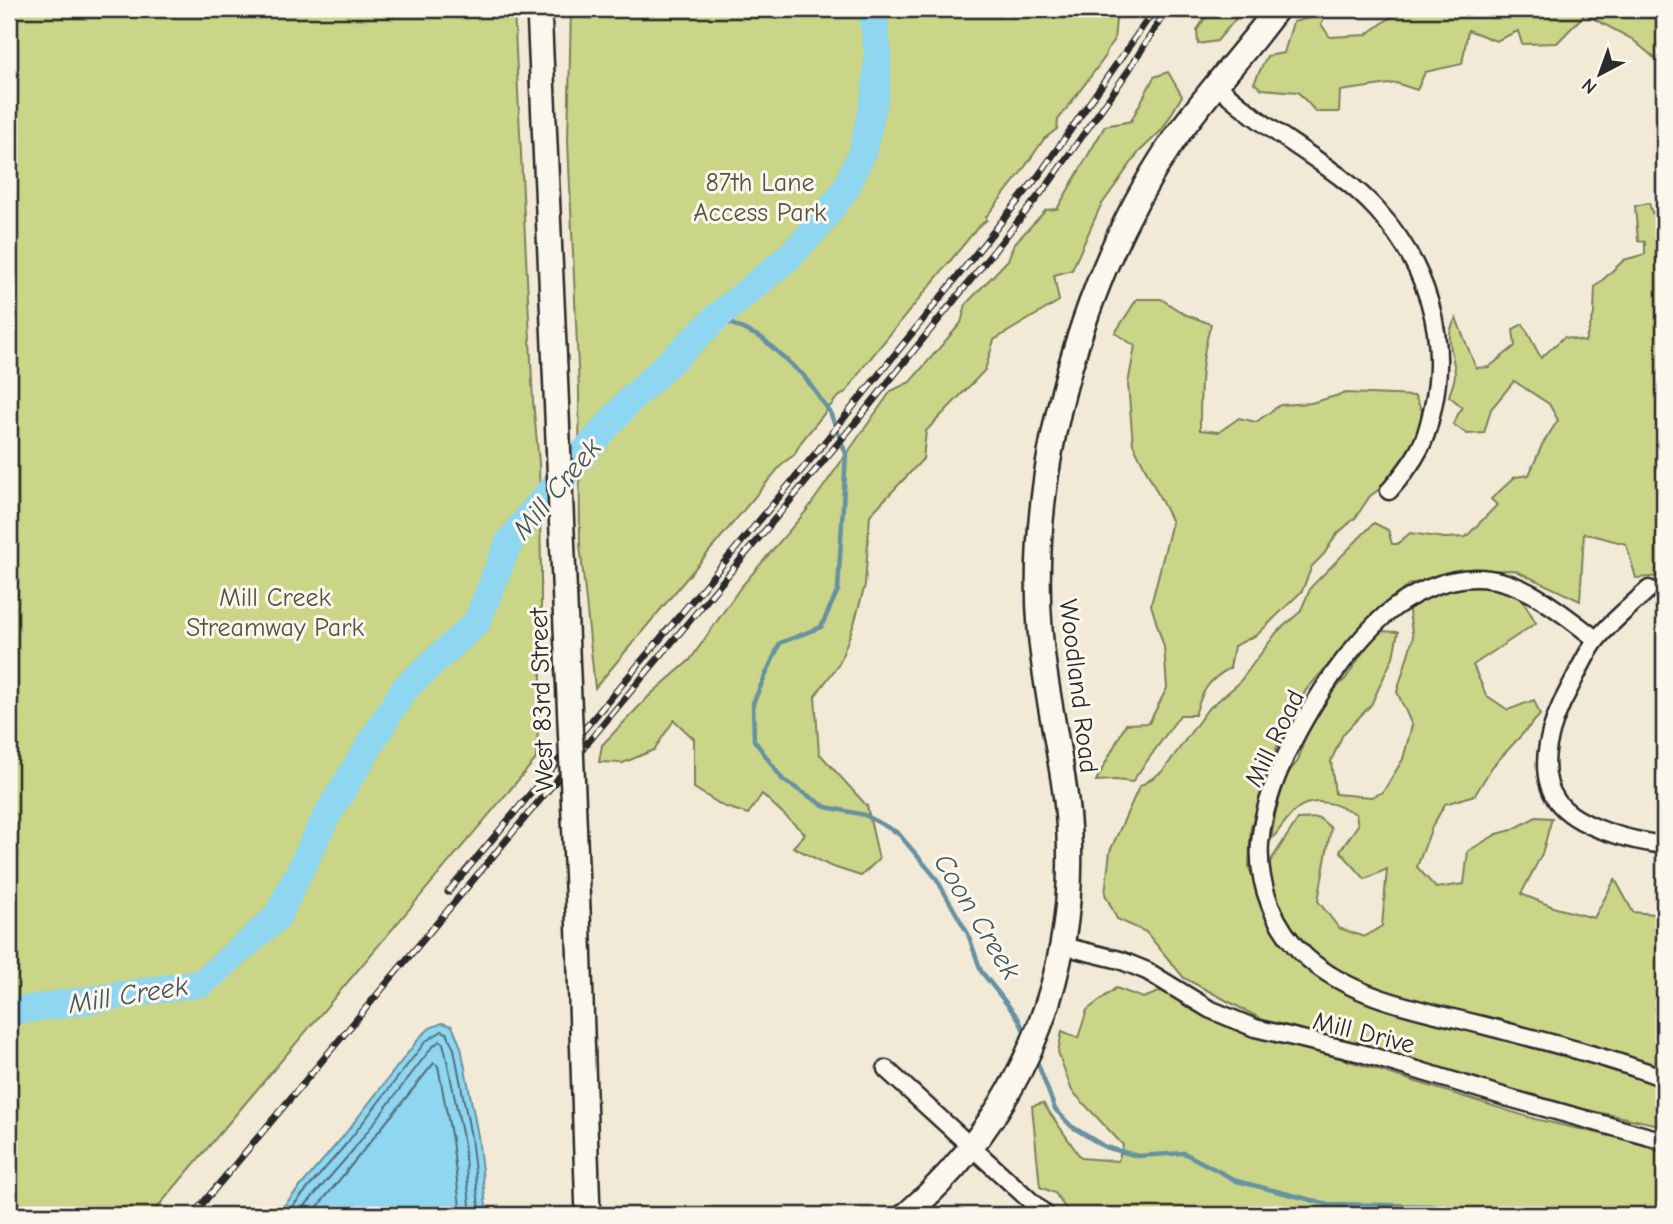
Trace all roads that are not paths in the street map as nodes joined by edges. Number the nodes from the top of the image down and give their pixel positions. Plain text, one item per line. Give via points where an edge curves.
1 (538, 9) edge
2 (1277, 9) edge
3 (1216, 85) junction
4 (1389, 491) dead end
5 (1649, 590) dead end
6 (1596, 639) junction
7 (1664, 845) edge
8 (1063, 946) junction
9 (886, 1069) dead end
10 (1664, 1078) edge
11 (1664, 1141) edge
12 (971, 1148) junction
13 (588, 1215) edge
14 (906, 1215) edge
15 (1046, 1215) edge

1 - 13 main road, West 83rd Street, bridge
2 - 3 main road, Woodland Road
3 - 4 street via 1336,173 1376,209 1400,241 1429,298 1439,355 1431,419 1422,446
3 - 8 main road, Woodland Road via 1160,162 1112,253 1073,360 1051,453 1041,522 1039,609 1069,840
5 - 6 street
6 - 7 street via 1559,708 1549,741 1549,782 1567,812 1601,830
6 - 10 street, Mill Road via 1537,596 1504,581 1455,580 1408,598 1371,629 1338,669 1284,759 1262,826 1264,887 1287,936 1306,957 1348,985
8 - 11 street, Mill Drive via 1147,971 1209,1009 1255,1028 1361,1053
8 - 12 main road, Woodland Road via 1034,1041 1008,1095
9 - 12 street
12 - 14 main road, Woodland Road
12 - 15 street

